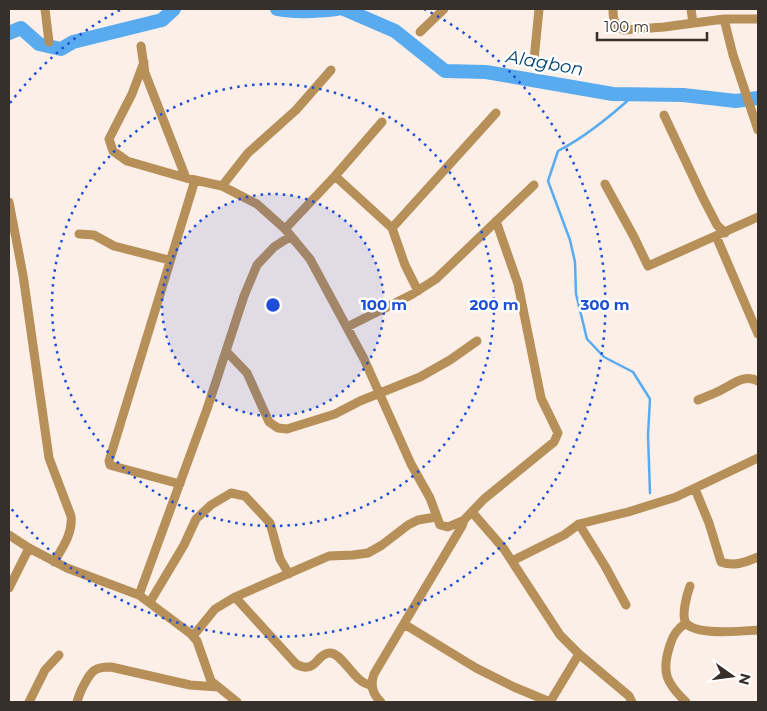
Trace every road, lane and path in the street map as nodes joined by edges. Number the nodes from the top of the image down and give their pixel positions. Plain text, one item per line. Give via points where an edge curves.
1 (45, 9) edge
2 (444, 9) edge
3 (539, 9) edge
4 (614, 9) edge
5 (692, 9) edge
6 (724, 19) junction
7 (758, 19) edge
8 (694, 23) junction
9 (420, 32) dead end
10 (49, 42) dead end
11 (141, 46) dead end
12 (534, 60) dead end
13 (144, 62) junction
14 (331, 70) dead end
15 (496, 113) dead end
16 (664, 115) dead end
17 (382, 122) dead end
18 (758, 130) edge
19 (335, 176) junction
20 (191, 179) junction
21 (604, 184) dead end
22 (534, 185) dead end
23 (222, 186) junction
24 (9, 202) edge
25 (758, 217) edge
26 (10, 218) edge
27 (496, 221) junction
28 (392, 228) junction
29 (288, 233) junction
30 (79, 234) dead end
31 (720, 234) junction
32 (169, 260) junction
33 (418, 291) junction
34 (347, 327) junction
35 (758, 334) edge
36 (477, 341) dead end
37 (226, 350) junction
38 (758, 381) edge
39 (380, 393) junction
40 (698, 400) dead end
41 (758, 458) edge
42 (180, 484) junction
43 (695, 489) junction
44 (472, 512) junction
45 (436, 516) junction
46 (464, 520) junction
47 (579, 524) junction
48 (9, 535) edge
49 (30, 548) junction
50 (758, 558) edge
51 (512, 560) junction
52 (54, 562) junction
53 (289, 574) junction
54 (690, 586) dead end
55 (9, 588) edge
56 (139, 595) junction
57 (235, 597) junction
58 (150, 602) junction
59 (626, 605) dead end
60 (686, 623) junction
61 (404, 624) junction
62 (758, 630) edge
63 (193, 636) junction
64 (579, 654) junction
65 (59, 655) dead end
66 (371, 685) junction
67 (218, 687) junction
68 (29, 702) edge
69 (77, 702) edge
70 (237, 702) edge
71 (381, 702) edge
72 (550, 702) edge
73 (632, 702) edge
74 (686, 702) edge

1 - 10 street
2 - 9 street
3 - 12 street
4 - 8 street via 613,20 618,28 624,30
5 - 8 street
6 - 7 street
6 - 8 street
6 - 18 street
11 - 13 street
13 - 20 street via 146,74
13 - 20 street via 109,139 110,144 116,155 127,161
14 - 23 street via 296,110 248,153
15 - 28 street
16 - 31 street
17 - 19 street
19 - 28 street
19 - 29 street
20 - 23 street
20 - 32 street
21 - 31 street via 648,266
22 - 27 street
23 - 29 street via 257,204
24 - 26 street
25 - 31 street
26 - 52 street via 23,275 49,458 67,501 72,525 68,540
27 - 33 street via 436,279
27 - 44 street via 518,284 541,398 558,433 554,442
28 - 33 street
29 - 34 street via 310,259
29 - 37 street via 257,266
30 - 32 street via 94,235 114,246
31 - 35 street
32 - 42 street via 109,461 110,465
33 - 34 street
34 - 39 street
36 - 39 street via 420,377
37 - 39 street via 247,373 269,422 278,428 287,429 335,414
37 - 42 street
38 - 40 street via 747,378 737,381
39 - 45 street
41 - 43 street
42 - 56 street
43 - 47 street via 628,512
43 - 50 street via 721,562 732,565
44 - 46 street
44 - 51 street
45 - 46 street via 440,525 448,527
45 - 53 street via 408,525 368,552 329,556
46 - 61 street
47 - 51 street via 564,535
47 - 59 street
48 - 49 street
49 - 52 street
49 - 55 street
51 - 64 street via 552,625
52 - 56 street
53 - 57 street
53 - 58 street via 280,559 270,523 245,496 231,493 196,519
54 - 60 street via 684,618
56 - 58 street
57 - 63 street via 216,609
57 - 66 street via 296,664 310,667 330,652 363,683
58 - 63 street
60 - 62 street via 691,628 708,631
60 - 74 street via 673,636 664,670 676,692
61 - 66 street via 374,674
61 - 72 street via 476,668
63 - 67 street via 211,681
64 - 72 street
64 - 73 street
65 - 68 street via 46,670
66 - 71 street
67 - 69 street via 190,685 117,668 100,668 94,670
67 - 70 street

